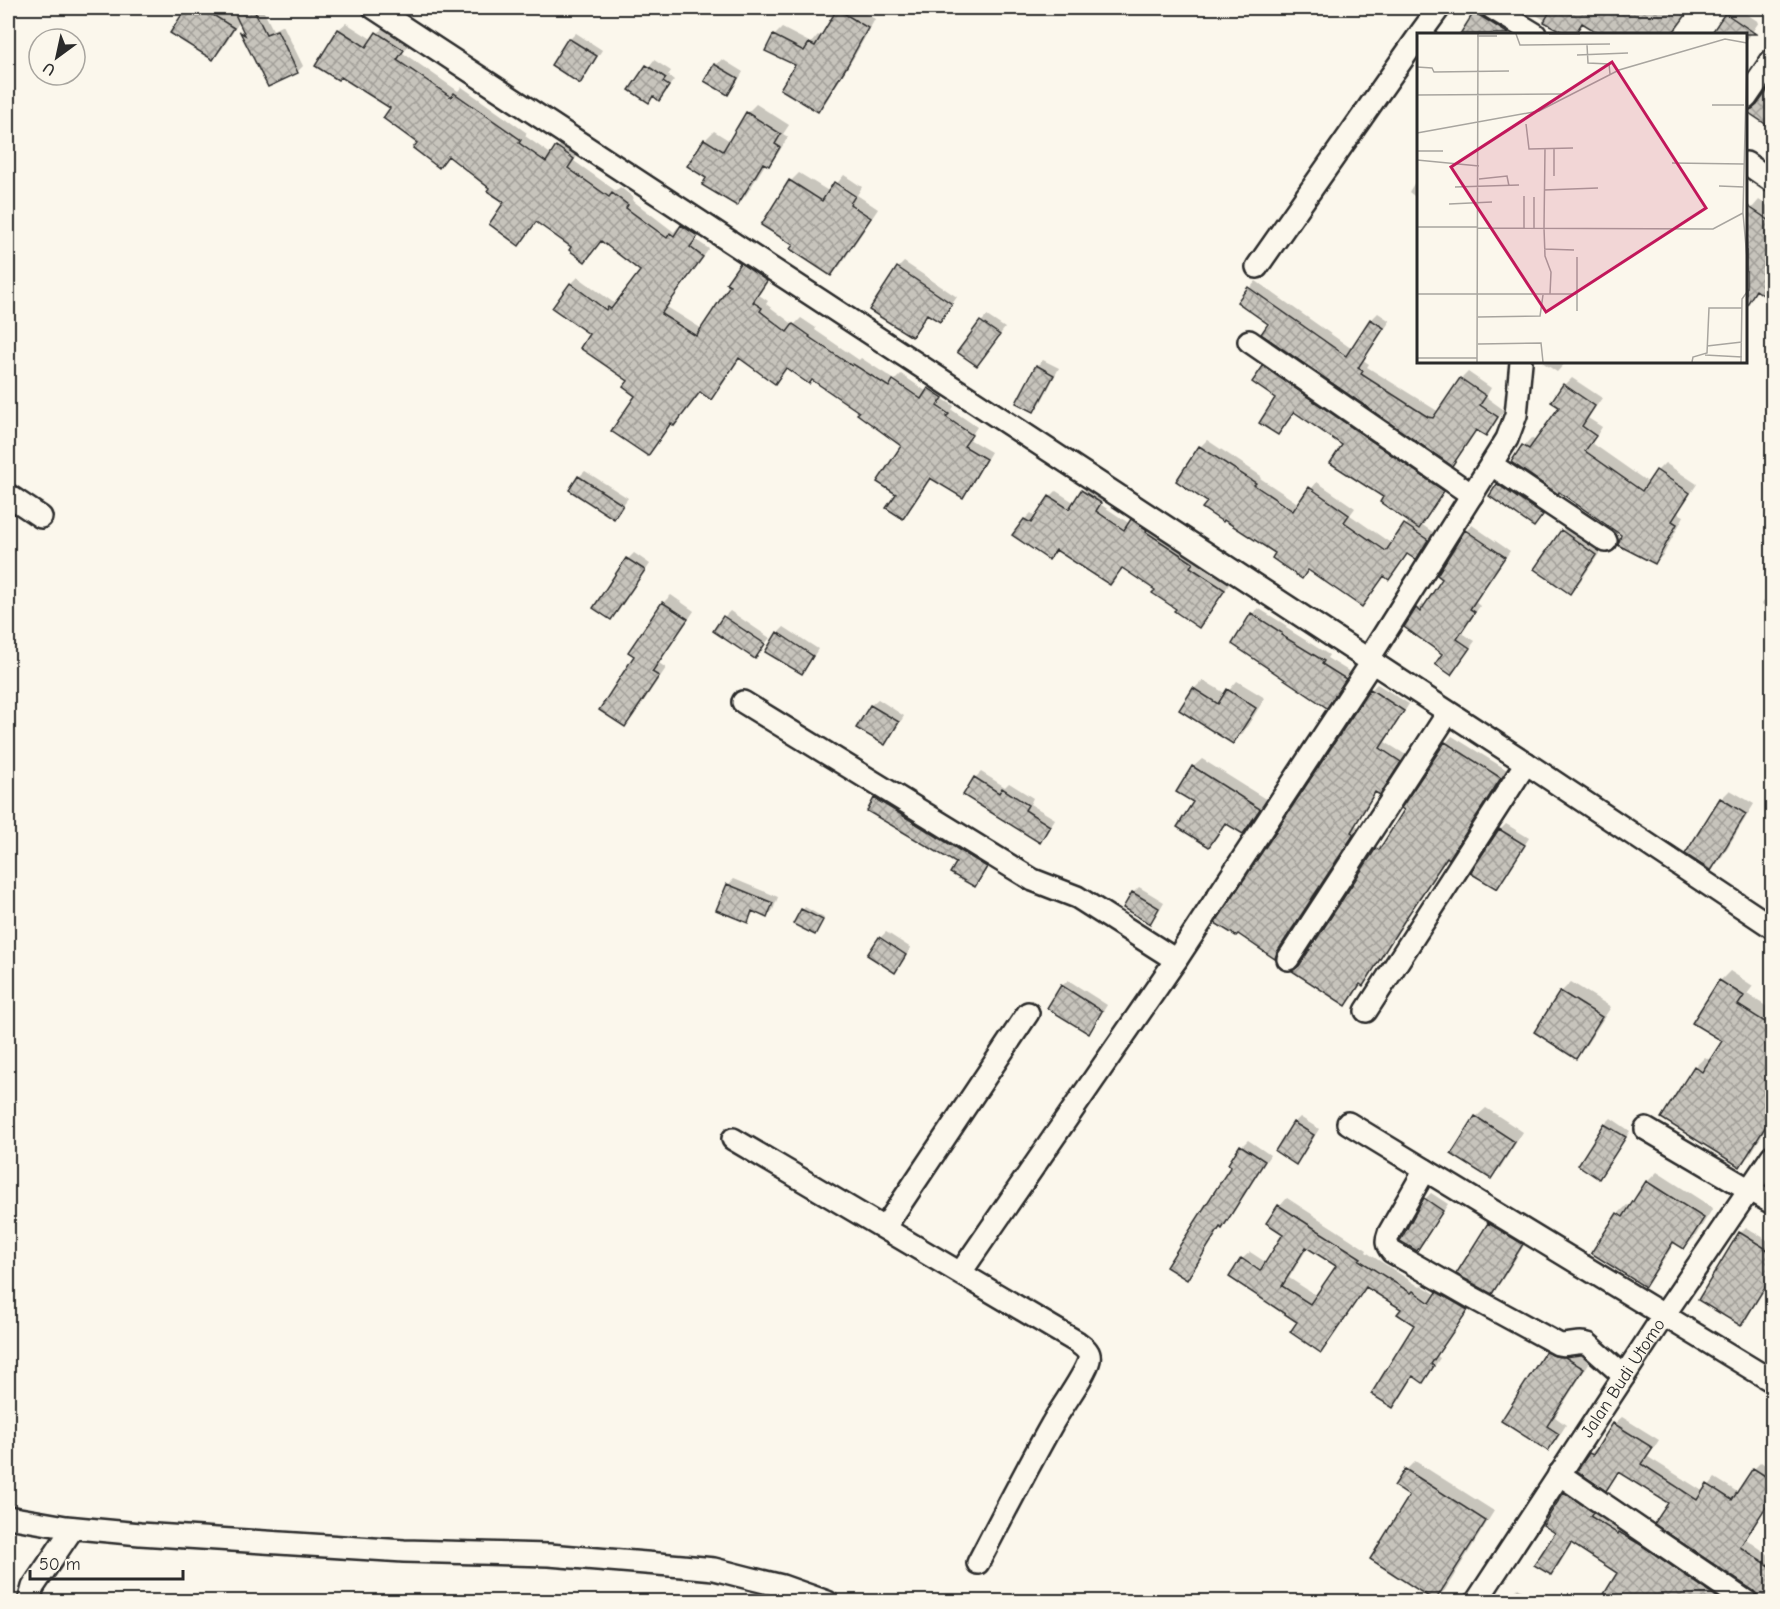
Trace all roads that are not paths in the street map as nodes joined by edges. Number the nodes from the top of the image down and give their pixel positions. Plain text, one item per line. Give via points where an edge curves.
1 (374, 8) edge
2 (1439, 8) edge
3 (1492, 8) edge
4 (1421, 33) edge
5 (1532, 33) edge
6 (1417, 39) edge
7 (1773, 60) edge
8 (1747, 97) edge
9 (1747, 164) edge
10 (1773, 181) edge
11 (1257, 267) dead end
12 (1249, 341) dead end
13 (1521, 363) edge
14 (1492, 465) junction
15 (8, 495) edge
16 (1472, 495) junction
17 (41, 517) dead end
18 (1606, 541) dead end
19 (1370, 661) junction
20 (743, 702) dead end
21 (1448, 713) junction
22 (1526, 763) junction
23 (1773, 927) edge
24 (1288, 959) dead end
25 (1176, 960) junction
26 (1366, 1011) dead end
27 (1028, 1013) dead end
28 (1348, 1123) dead end
29 (1646, 1129) dead end
30 (733, 1138) dead end
31 (1773, 1156) edge
32 (1425, 1170) junction
33 (1750, 1189) junction
34 (1773, 1203) edge
35 (885, 1227) junction
36 (961, 1272) junction
37 (1664, 1315) junction
38 (1624, 1376) junction
39 (1773, 1381) edge
40 (1559, 1474) junction
41 (8, 1517) edge
42 (73, 1528) junction
43 (978, 1563) dead end
44 (29, 1602) edge
45 (827, 1602) edge
46 (1476, 1602) edge
47 (1747, 1602) edge

1 - 19 street
2 - 4 street
3 - 5 street
6 - 11 street
7 - 8 street
9 - 10 street
12 - 16 street
13 - 14 street via 1516,415
14 - 16 street
14 - 18 street
15 - 17 street
16 - 19 street
19 - 21 street
19 - 25 street
20 - 25 street via 1033,880 1077,897
21 - 22 street
21 - 24 street
22 - 23 street
22 - 26 street
25 - 36 street
27 - 35 street
28 - 32 street
29 - 33 street
30 - 35 street
31 - 33 street, Jalan Budi Utomo
32 - 37 street
32 - 38 street via 1386,1240 1392,1252 1558,1344 1585,1342
33 - 34 street
33 - 37 street, Jalan Budi Utomo
35 - 36 street
36 - 43 street via 1077,1342 1089,1355 1089,1362
37 - 38 street, Jalan Budi Utomo
37 - 39 street
38 - 40 street, Jalan Budi Utomo
40 - 46 street, Jalan Budi Utomo
40 - 47 street
41 - 42 street
42 - 44 street via 33,1587
42 - 45 street via 392,1550 549,1555 714,1569

